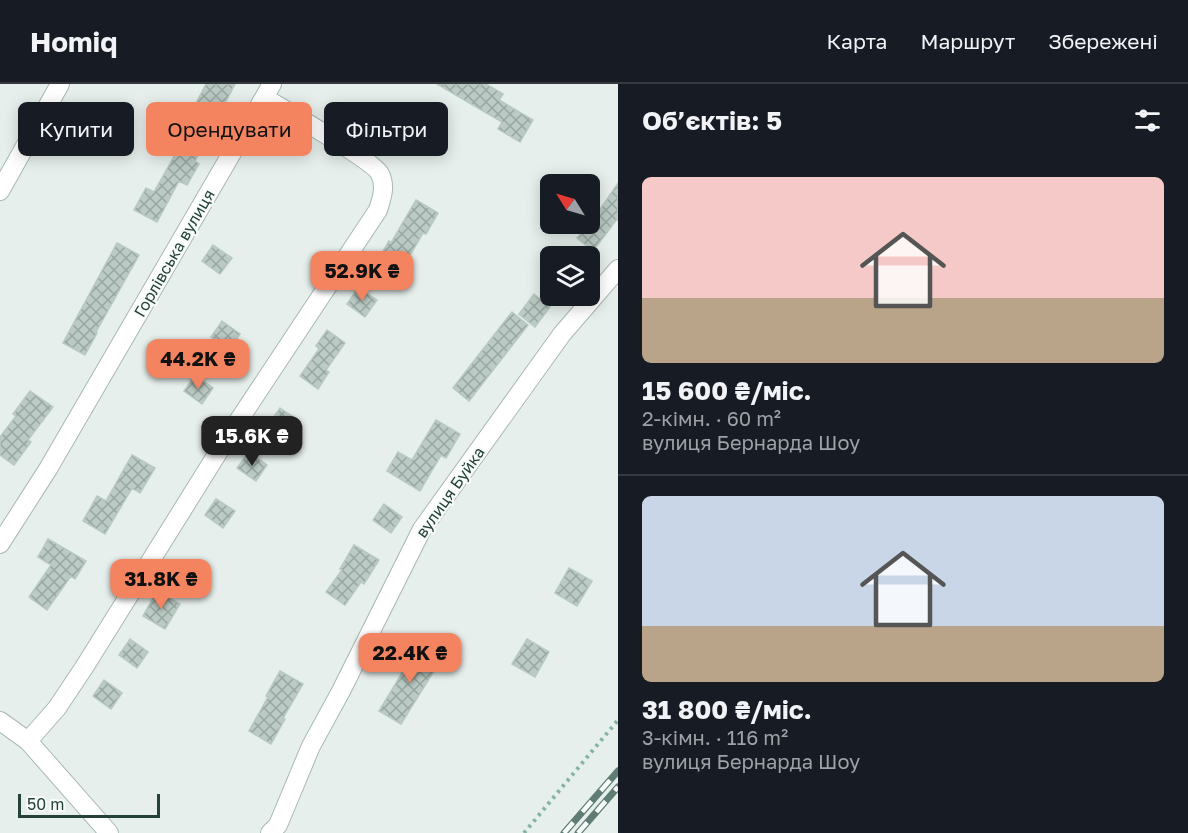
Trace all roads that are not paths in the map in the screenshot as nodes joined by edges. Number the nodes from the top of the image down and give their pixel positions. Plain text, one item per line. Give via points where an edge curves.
1 (60, 84) edge
2 (268, 91) edge
3 (0, 191) edge
4 (618, 269) edge
5 (0, 544) edge
6 (0, 722) edge
7 (28, 741) junction
8 (109, 833) edge
9 (270, 833) edge

1 - 3 street
2 - 5 street, Горлівська вулиця via 48,469
2 - 7 street via 380,173 384,190 378,210 85,666 57,708
4 - 9 street, вулиця Буйка via 562,334 422,529 311,746 278,825
6 - 7 street
7 - 8 street

